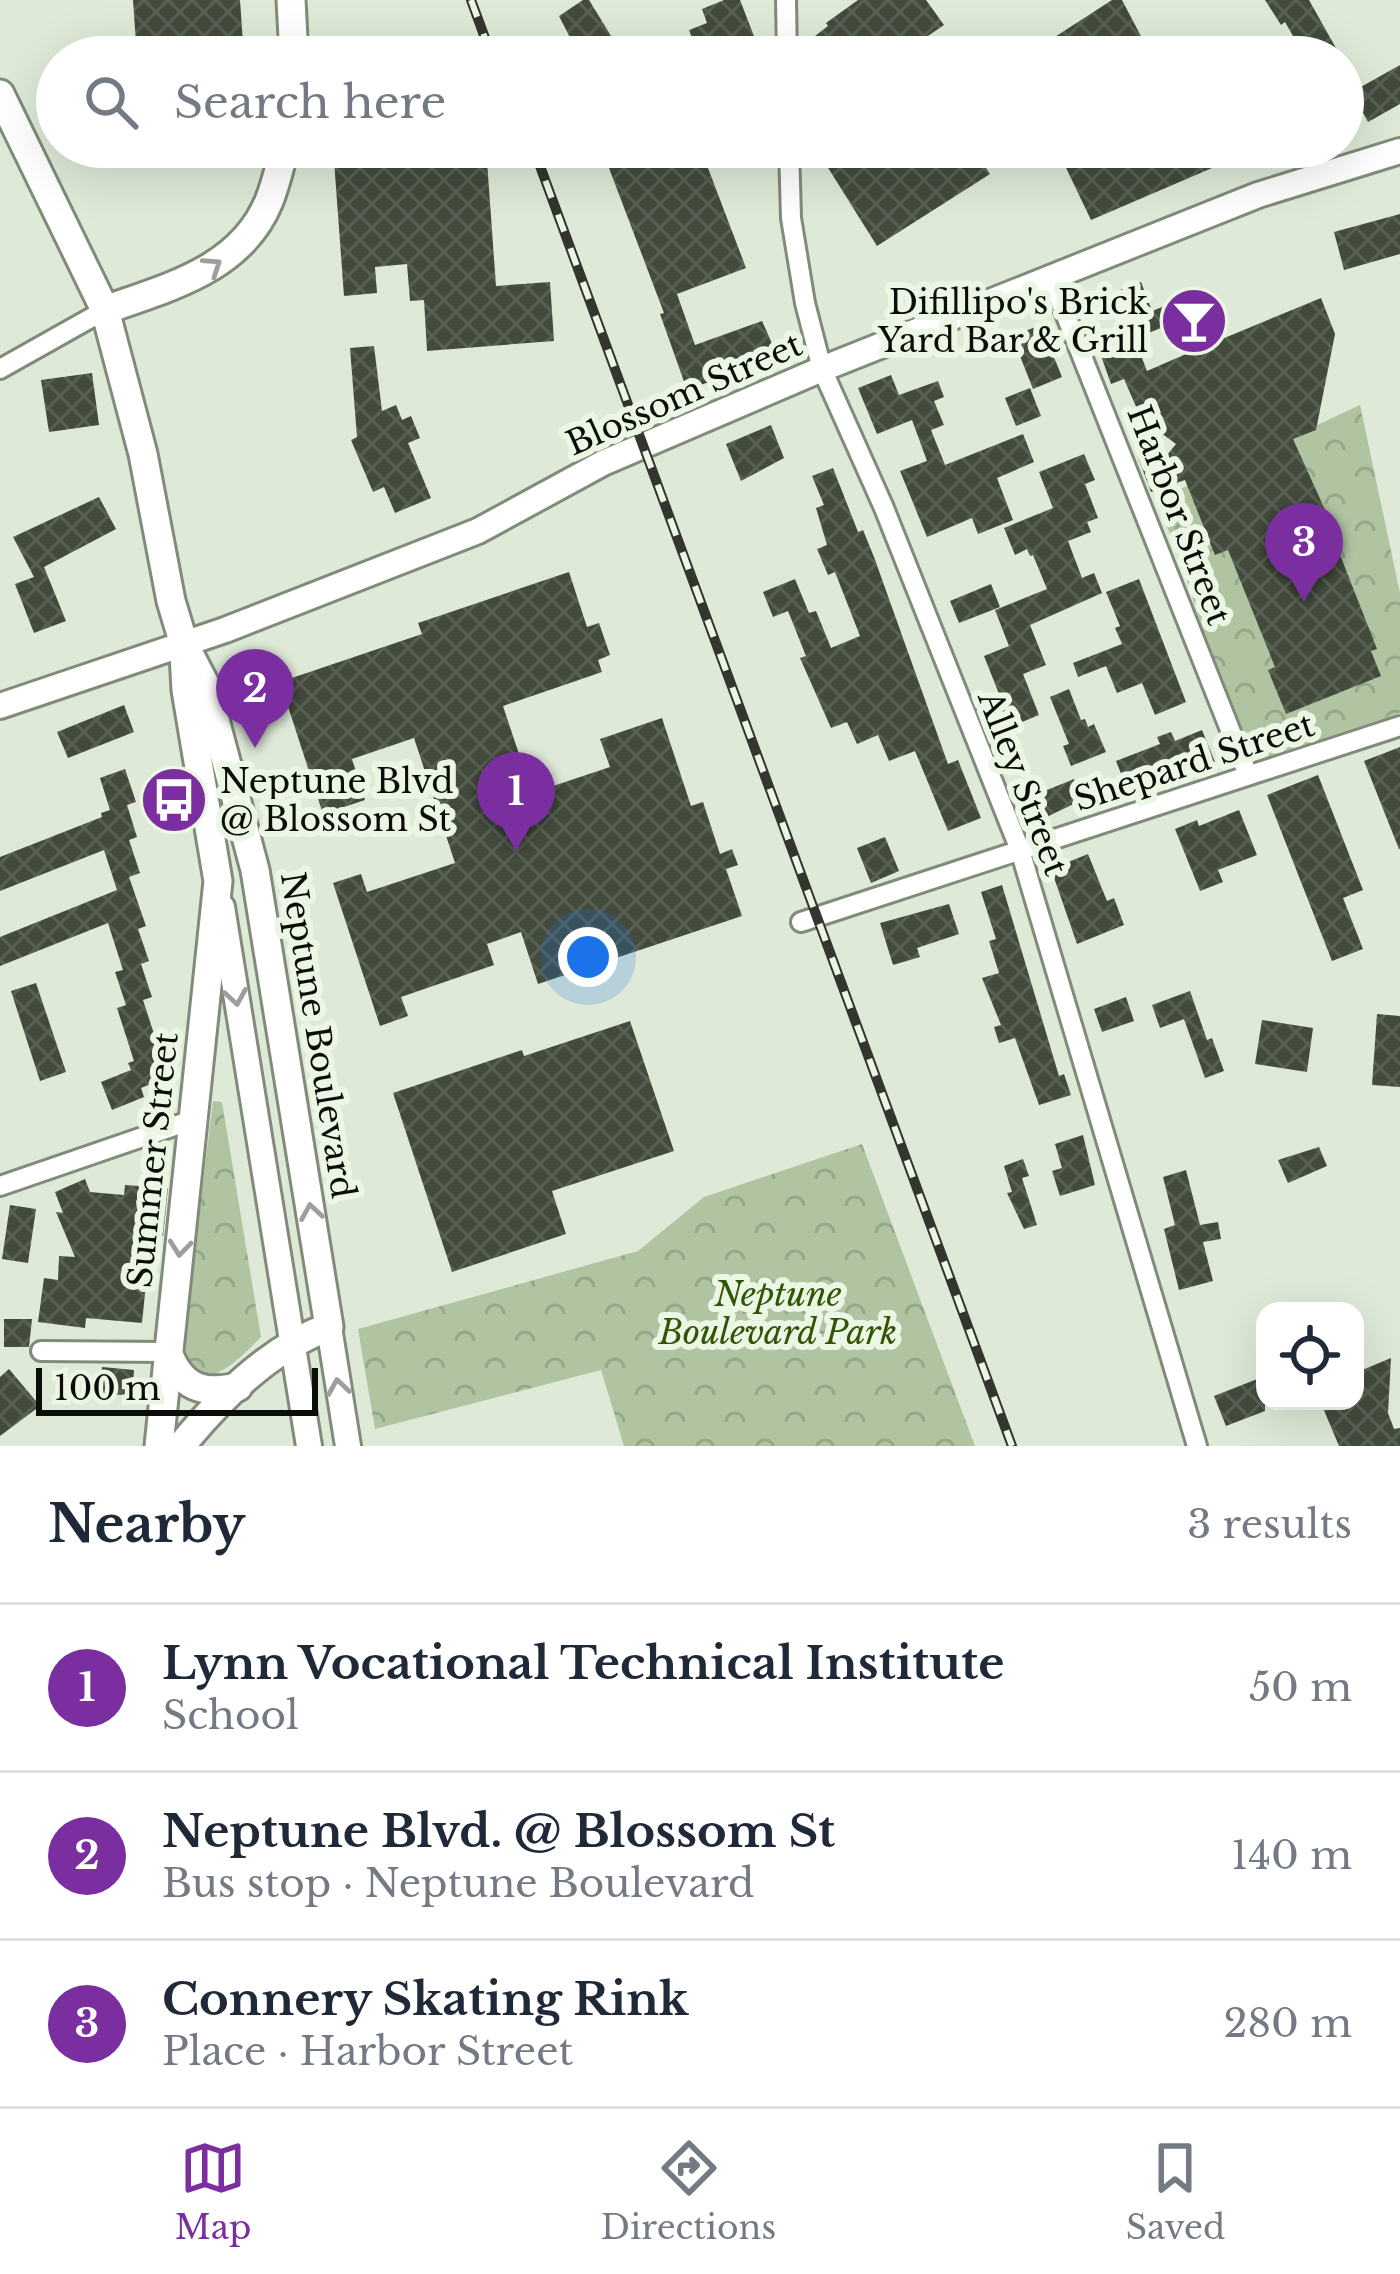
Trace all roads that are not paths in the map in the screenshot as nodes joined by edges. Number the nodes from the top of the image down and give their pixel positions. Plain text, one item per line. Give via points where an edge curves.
1 (291, 0) edge
2 (785, 0) edge
3 (293, 36) edge
4 (786, 36) edge
5 (0, 94) edge
6 (1400, 152) edge
7 (1364, 163) edge
8 (279, 168) edge
9 (790, 168) edge
10 (1347, 168) edge
11 (1051, 278) junction
12 (105, 310) junction
13 (0, 369) edge
14 (822, 369) junction
15 (184, 644) junction
16 (0, 706) edge
17 (1400, 726) edge
18 (1249, 775) junction
19 (1020, 850) junction
20 (218, 881) junction
21 (801, 922) dead end
22 (195, 1119) junction
23 (0, 1186) edge
24 (329, 1327) junction
25 (291, 1343) junction
26 (41, 1352) dead end
27 (169, 1352) junction
28 (238, 1387) junction
29 (159, 1446) edge
30 (181, 1446) edge
31 (309, 1446) edge
32 (348, 1446) edge
33 (1197, 1446) edge

1 - 3 main road
2 - 4 street
5 - 12 main road, Neptune Boulevard
6 - 7 street, Blossom Street
12 -> 8 main road via 196,278 238,249 268,204
9 - 14 street, Alley Street via 791,218
10 - 11 street, Blossom Street
11 - 14 street, Blossom Street
11 - 18 street, Harbor Street
12 - 13 street
12 - 15 main road, Neptune Boulevard
14 - 15 street, Blossom Street via 603,464 478,531
14 - 19 street, Alley Street
15 - 16 street, Blossom Street
15 - 20 main road, Neptune Boulevard
24 -> 15 main road, Neptune Boulevard via 255,870 206,686
17 - 18 street, Shepard Street
18 - 19 street, Shepard Street
19 - 21 street, Shepard Street
19 - 33 street, Alley Street
20 - 22 main road, Summer Street
20 -> 25 street, Neptune Boulevard
22 - 23 street
22 -> 27 main road, Summer Street
24 - 25 main road
32 -> 24 street, Neptune Boulevard
25 - 28 main road
25 - 31 street, Neptune Boulevard
26 - 27 street
27 - 28 main road via 192,1386
27 - 29 main road, Summer Street
28 - 30 main road

